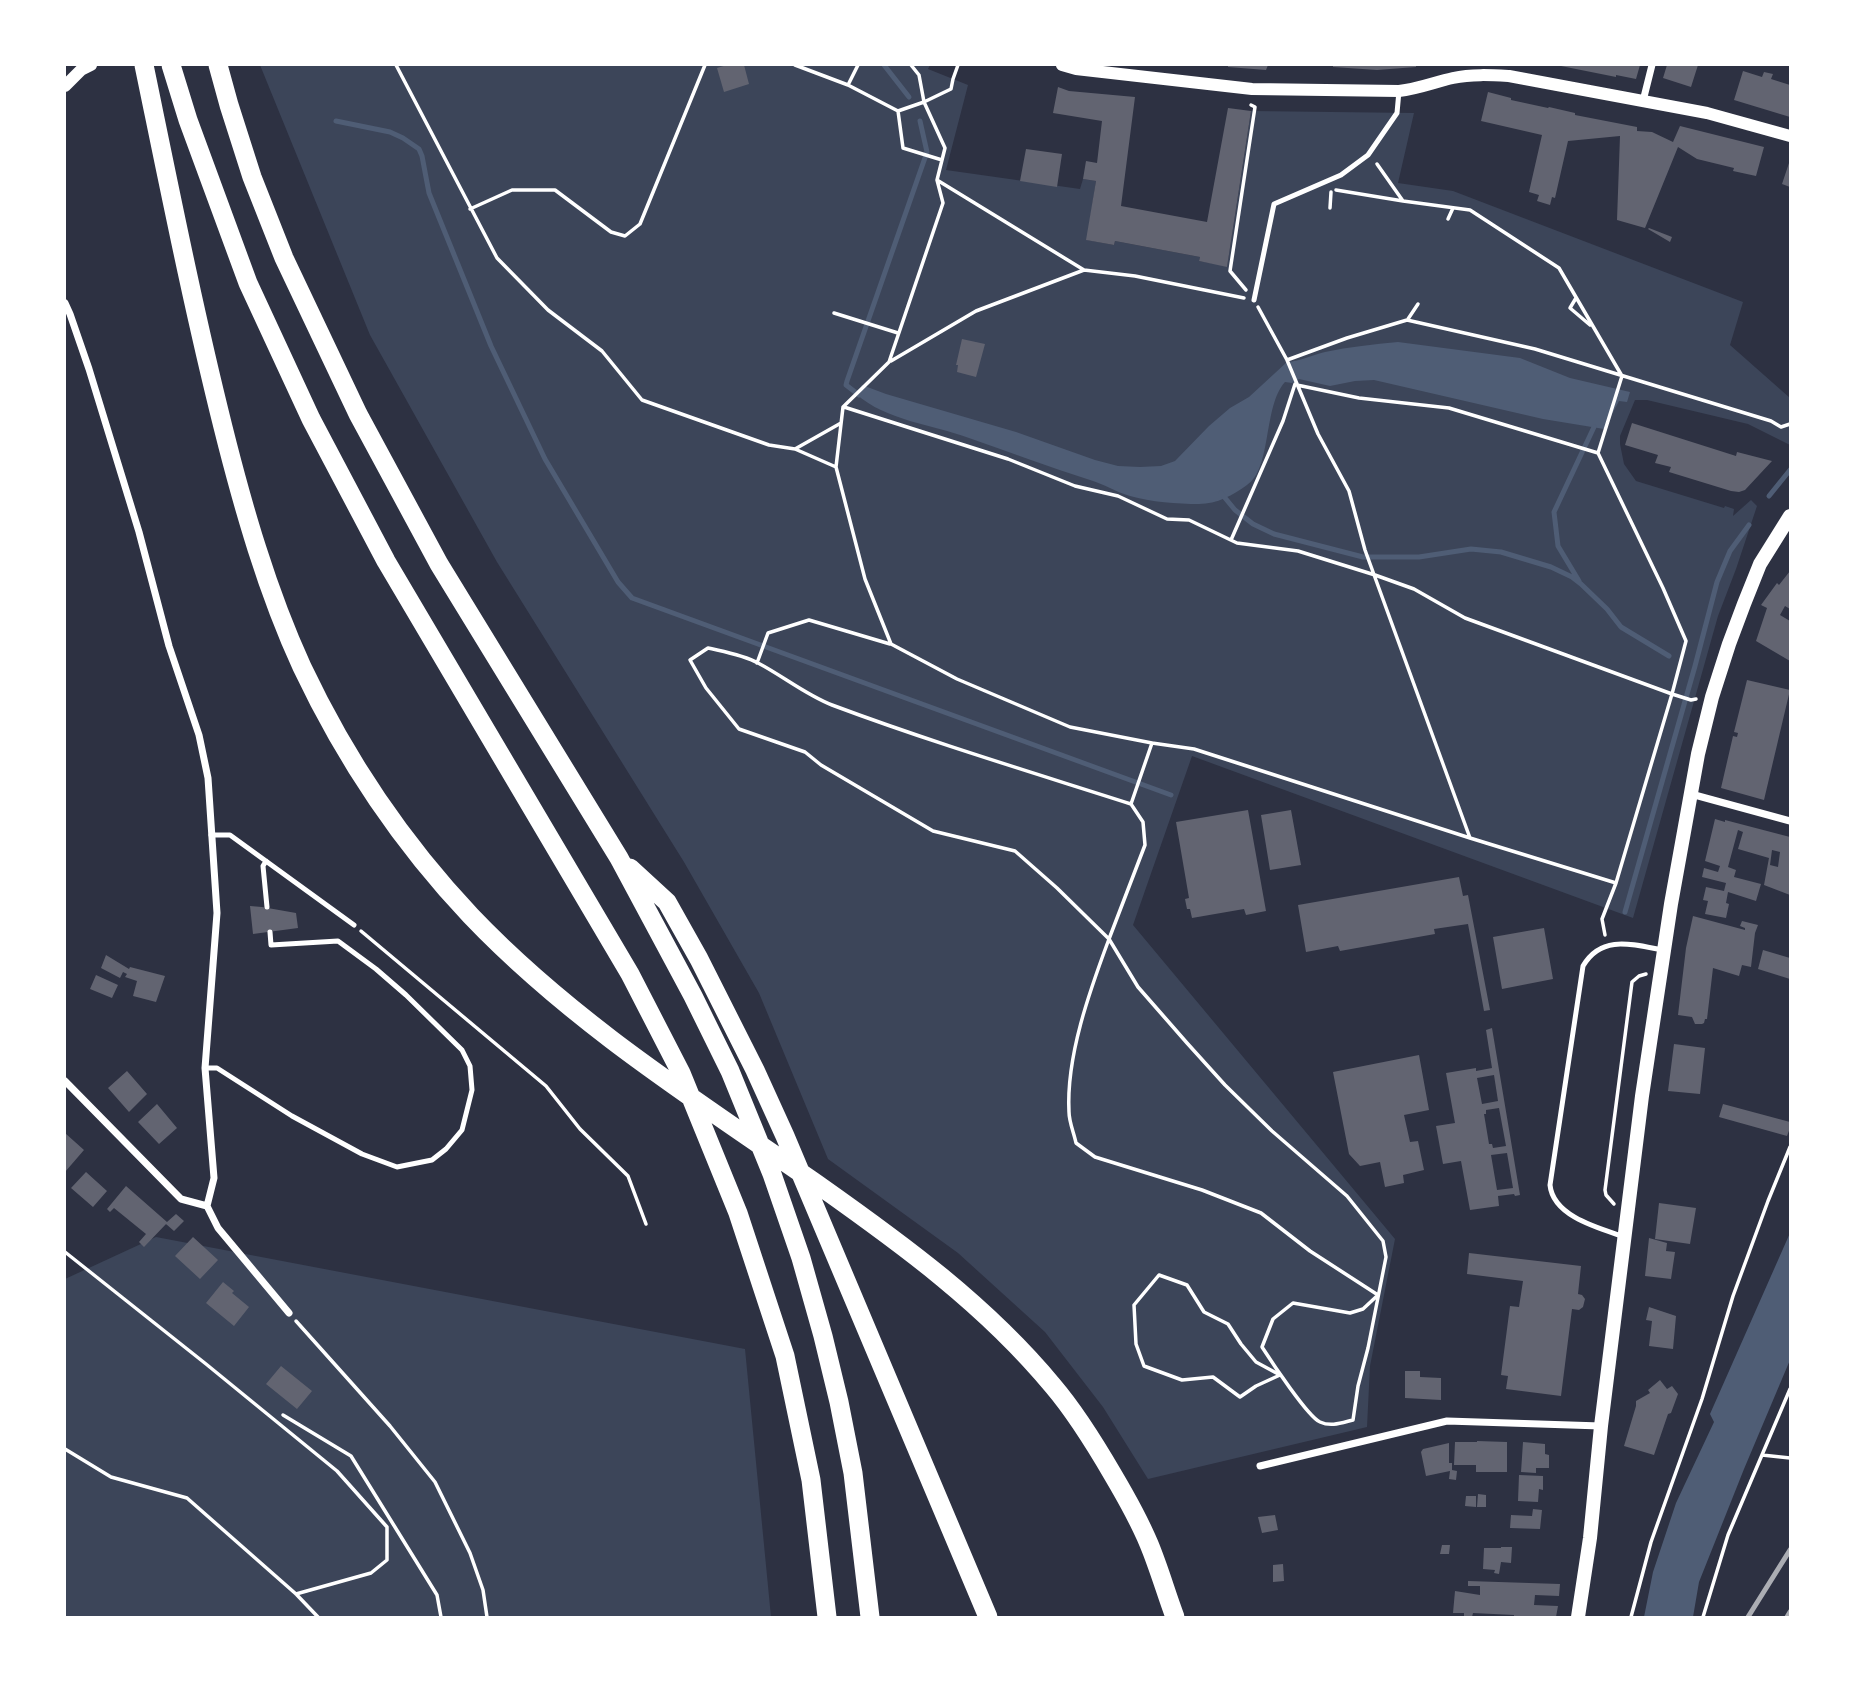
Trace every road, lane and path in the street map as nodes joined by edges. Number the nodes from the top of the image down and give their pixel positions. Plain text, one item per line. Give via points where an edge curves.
1 (145, 65) edge
2 (171, 65) edge
3 (218, 65) edge
4 (396, 65) edge
5 (705, 65) edge
6 (795, 65) edge
7 (858, 65) edge
8 (911, 65) edge
9 (958, 65) edge
10 (1062, 65) edge
11 (1448, 65) edge
12 (1652, 65) edge
13 (805, 66) edge
14 (82, 67) edge
15 (1452, 78) junction
16 (848, 85) junction
17 (65, 86) edge
18 (1252, 89) junction
19 (1399, 91) junction
20 (1643, 102) junction
21 (924, 103) junction
22 (898, 111) junction
23 (1790, 136) edge
24 (1368, 155) junction
25 (940, 159) junction
26 (937, 180) junction
27 (1312, 187) junction
28 (1331, 190) junction
29 (1403, 201) junction
30 (1330, 208) dead end
31 (1453, 208) junction
32 (470, 209) junction
33 (1448, 219) dead end
34 (1084, 270) junction
35 (1576, 298) junction
36 (1254, 300) junction
37 (65, 303) edge
38 (1418, 304) dead end
39 (834, 313) dead end
40 (1407, 320) junction
41 (1591, 326) junction
42 (898, 333) junction
43 (1287, 360) junction
44 (889, 362) junction
45 (1622, 376) junction
46 (1296, 384) junction
47 (843, 407) junction
48 (841, 423) junction
49 (1790, 424) edge
50 (795, 449) junction
51 (1598, 453) junction
52 (836, 467) junction
53 (1790, 516) edge
54 (1231, 540) junction
55 (1375, 575) junction
56 (891, 644) junction
57 (757, 663) junction
58 (1675, 694) junction
59 (1691, 700) dead end
60 (1152, 743) junction
61 (1690, 794) junction
62 (1131, 804) junction
63 (1790, 821) edge
64 (211, 835) junction
65 (1470, 838) junction
66 (619, 858) junction
67 (266, 861) junction
68 (1616, 883) junction
69 (267, 907) dead end
70 (354, 925) joint
71 (270, 932) dead end
72 (1109, 939) junction
73 (1607, 945) junction
74 (1664, 950) junction
75 (1662, 970) junction
76 (205, 1068) junction
77 (65, 1081) edge
78 (1790, 1147) edge
79 (207, 1206) junction
80 (1627, 1218) junction
81 (646, 1224) dead end
82 (1625, 1237) junction
83 (65, 1252) edge
84 (1378, 1295) junction
85 (289, 1313) joint
86 (1280, 1375) junction
87 (1790, 1389) edge
88 (283, 1415) dead end
89 (1601, 1426) junction
90 (65, 1449) edge
91 (1762, 1455) junction
92 (1790, 1458) edge
93 (1260, 1466) dead end
94 (296, 1594) junction
95 (318, 1617) edge
96 (441, 1617) edge
97 (487, 1617) edge
98 (827, 1617) edge
99 (870, 1617) edge
100 (988, 1617) edge
101 (1175, 1617) edge
102 (1578, 1617) edge
103 (1631, 1617) edge
104 (1703, 1617) edge

1 - 101 highway via 203,349 260,556 302,666 356,766 391,819 470,914 556,995 626,1051 916,1255 1014,1342 1092,1438 1149,1543
2 - 98 highway via 248,283 317,431 386,561 630,974 681,1073 738,1213 785,1356 811,1480
3 - 66 highway via 251,177 358,414 439,564
4 - 32 path
5 - 32 path via 640,223 625,236 611,232 555,190 512,190
6 - 13 path
7 - 16 path
8 - 21 path via 919,75
9 - 21 path via 951,89
10 - 18 street
11 - 15 street
12 - 20 street
13 - 16 path
14 - 17 street
15 - 19 street
15 - 20 street via 1509,76
16 - 22 path
18 - 19 street
18 - 36 path via 1251,106 1255,107 1230,271
19 - 24 lane via 1397,113
20 - 23 street via 1707,113
21 - 22 path
21 - 25 path via 945,148
22 - 25 path via 903,148
24 - 27 lane via 1341,175
24 - 29 path
25 - 26 path
26 - 34 path
26 - 42 path via 943,203
27 - 28 path
27 - 36 lane via 1274,204
28 - 29 path
28 - 30 path
29 - 31 path
31 - 33 path
31 - 35 path via 1470,210 1559,268
32 - 50 path via 497,258 548,310 602,351 642,400 769,445
34 - 36 path
34 - 44 path via 976,311
35 - 41 path
35 - 41 path via 1567,308
36 - 43 path
37 - 64 street via 199,736 208,778
38 - 40 path
39 - 42 path
40 - 43 path
40 - 45 path via 1535,349
41 - 45 path
42 - 44 path
43 - 46 path
44 - 47 path
45 - 49 path via 1781,426
45 - 51 path
46 - 51 path via 1359,398 1449,408
46 - 54 path
46 - 55 path via 1349,491
47 - 48 path
47 - 54 path via 1075,486 1118,495 1167,519 1189,520
48 - 50 path
48 - 52 path
50 - 52 path
51 - 58 path via 1686,640
52 - 56 path via 865,579
53 - 61 main road via 1760,564 1729,645
54 - 55 path via 1298,551
55 - 58 path via 1414,589 1465,618
55 - 65 path
56 - 57 path via 809,620 768,633
56 - 60 path via 957,679 1070,727
57 - 62 path via 828,704
57 - 72 path via 708,648 690,660 739,729 805,752 933,831 1015,851
58 - 59 path
58 - 68 path
60 - 62 path
60 - 65 path via 1194,749
61 - 63 street
61 - 74 main road
62 - 72 path via 1143,822 1145,845
64 - 67 lane via 230,835
64 - 76 street via 217,913
65 - 68 path
66 - 99 highway via 730,1071 801,1258 853,1473
66 - 100 highway via 667,902 755,1070
67 - 69 lane
67 - 70 lane
68 - 73 path via 1602,919
70 - 81 path via 546,1086 580,1129 628,1176
71 - 76 lane via 271,945 338,941 376,969 462,1050 470,1066 471,1090 462,1130 432,1160 397,1167 362,1154 292,1116 217,1068
72 - 84 path via 1138,987 1186,1043 1272,1131 1347,1196 1383,1241 1386,1257
72 - 84 path via 1087,999 1071,1072 1069,1113 1076,1143 1096,1157 1261,1213
73 - 74 lane
73 - 82 lane via 1583,967 1550,1185 1556,1201 1576,1219
74 - 75 main road
75 - 80 main road
75 - 80 path via 1632,982 1605,1190
76 - 79 street via 214,1178
77 - 79 street via 181,1199
78 - 103 path via 1733,1297 1651,1542
79 - 85 street via 218,1228
80 - 82 main road
82 - 89 main road
83 - 94 path via 337,1471 387,1527 387,1560 371,1573
84 - 86 path via 1363,1309 1350,1313 1293,1303 1273,1319 1262,1347
84 - 86 path via 1353,1420 1332,1425 1317,1421
85 - 97 path via 435,1482 470,1553
86 - 86 path via 1240,1397 1213,1377 1182,1380 1144,1366 1136,1344 1134,1305 1159,1275 1187,1285 1204,1312 1228,1324 1256,1362
87 - 91 path
88 - 96 path via 351,1455 437,1595
89 - 93 street via 1447,1421
89 - 102 main road
90 - 94 path via 111,1476 187,1498
91 - 92 path
91 - 104 path via 1728,1535
94 - 95 path

